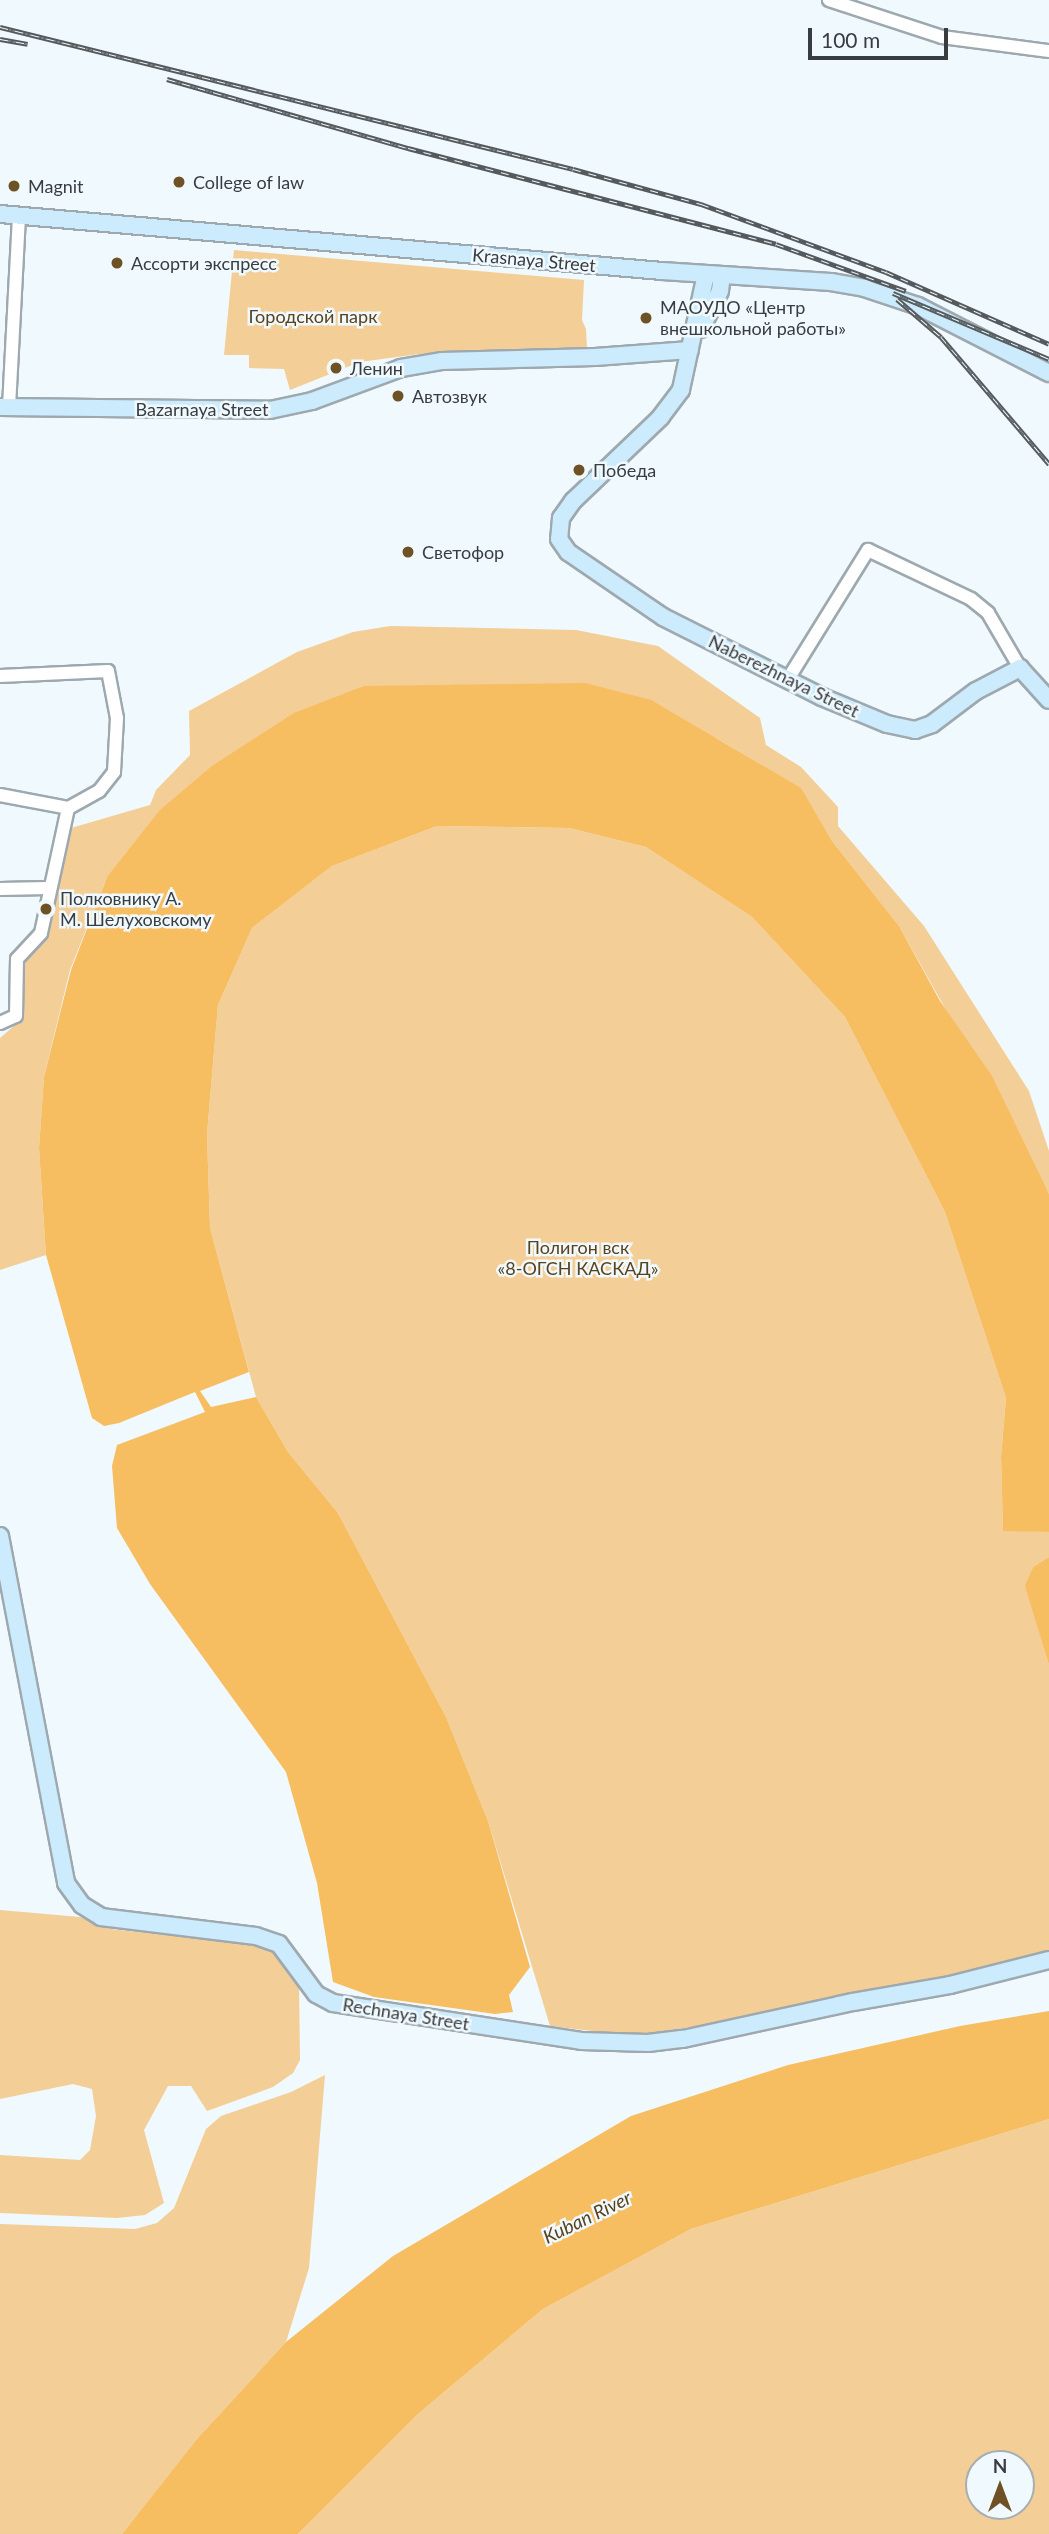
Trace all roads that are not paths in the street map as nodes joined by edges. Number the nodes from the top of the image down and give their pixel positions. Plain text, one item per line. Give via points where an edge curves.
1 (829, 0) edge
2 (1049, 51) edge
3 (0, 214) edge
4 (19, 216) junction
5 (714, 275) junction
6 (690, 350) junction
7 (1049, 373) edge
8 (4, 407) edge
9 (1020, 668) junction
10 (0, 676) edge
11 (788, 679) junction
12 (1049, 700) edge
13 (0, 794) edge
14 (68, 808) junction
15 (48, 888) junction
16 (0, 889) edge
17 (0, 1023) edge
18 (0, 1536) edge
19 (1049, 1960) edge

1 - 2 street via 942,37
3 - 4 main road, Krasnaya Street
4 - 5 main road, Krasnaya Street
4 - 8 street
5 - 6 main road
5 - 7 main road, Krasnaya Street via 864,288 918,306
6 - 8 main road, Bazarnaya Street via 442,361 381,374 312,401 270,410
6 - 11 main road, Naberezhnaya Street via 681,390 661,417 573,501 561,518 559,539 568,552 663,617
9 - 11 main road, Naberezhnaya Street via 915,730 858,713
9 - 11 street via 988,613 971,599 868,550
9 - 12 main road
10 - 14 street via 108,671 117,718 114,772 99,791
13 - 14 street
14 - 15 street
15 - 16 street
15 - 17 street via 41,933 17,959 16,1016
18 - 19 main road, Rechnaya Street via 66,1883 82,1905 101,1917 256,1936 279,1944 316,1994 333,2003 581,2041 683,2039 950,1986

